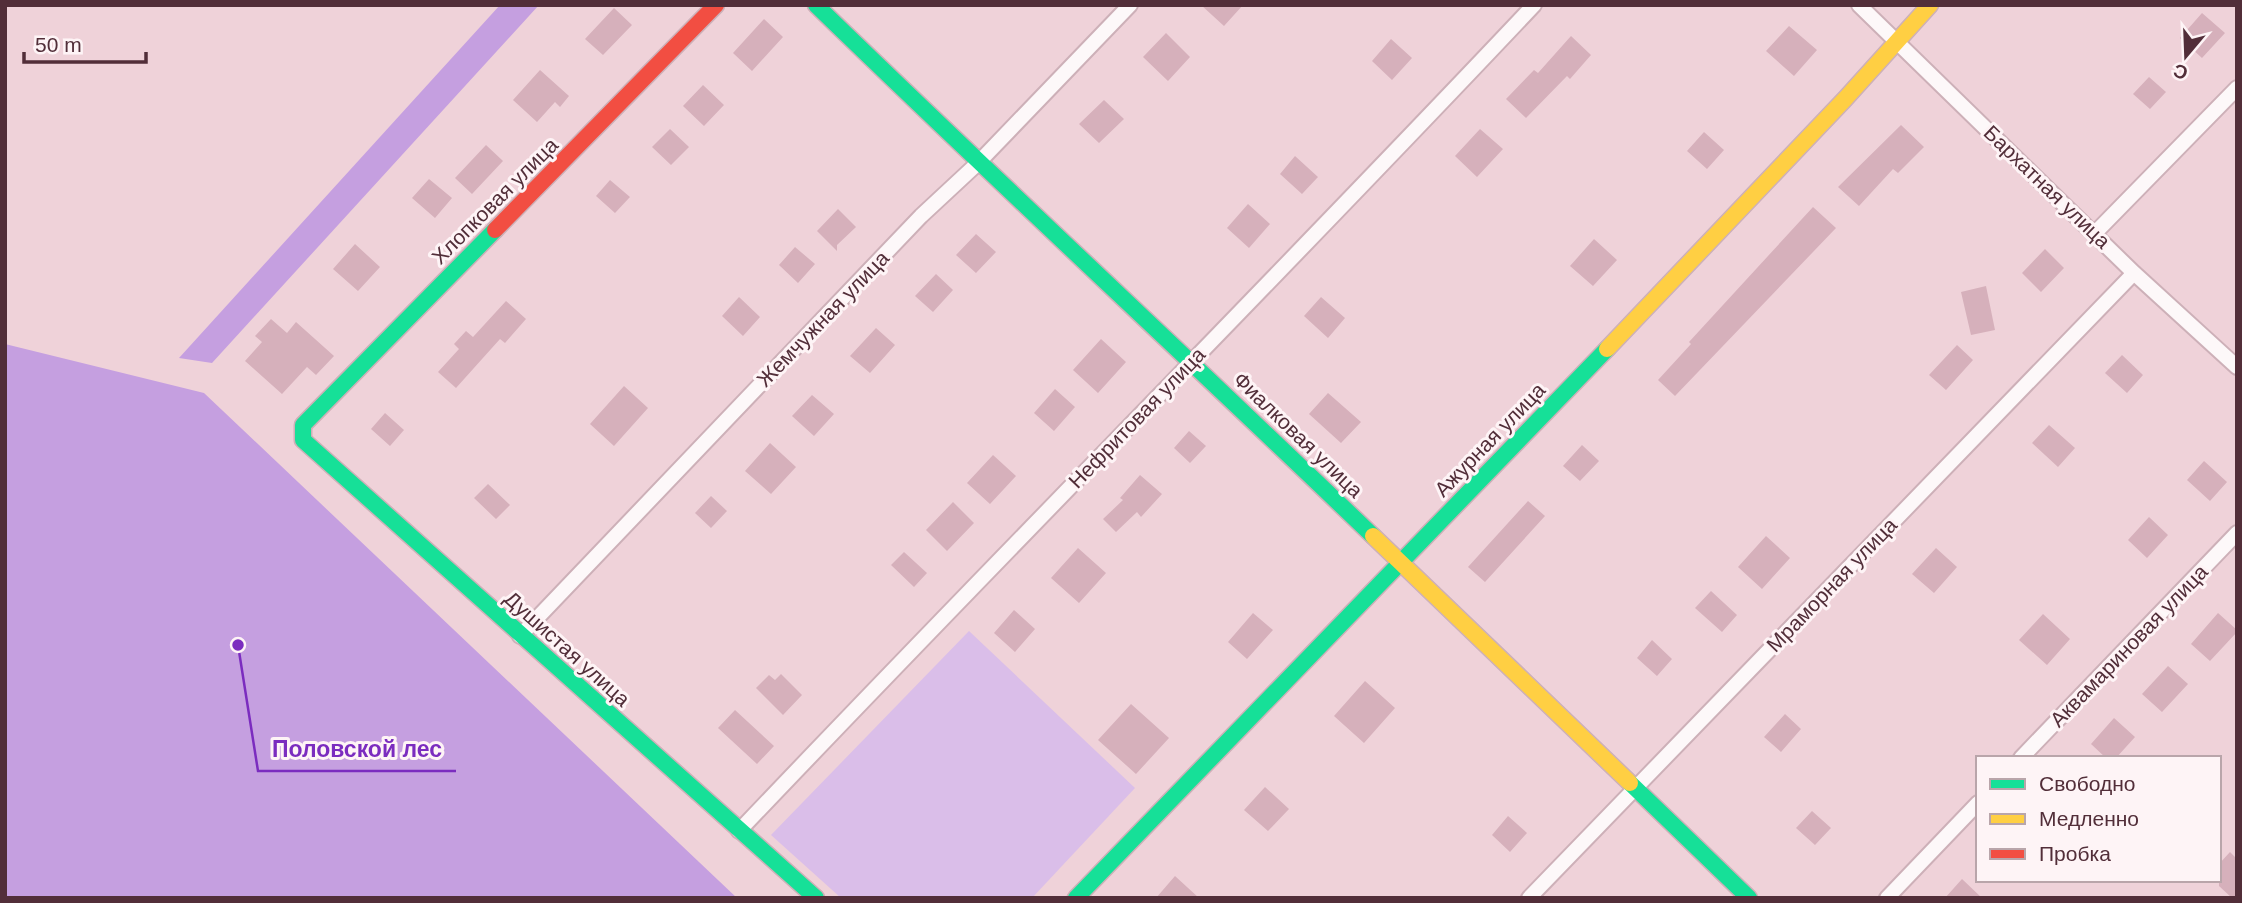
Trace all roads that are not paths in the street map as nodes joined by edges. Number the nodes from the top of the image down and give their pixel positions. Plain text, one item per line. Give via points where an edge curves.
1 (716, 5) edge
2 (816, 5) edge
3 (1130, 5) edge
4 (1534, 5) edge
5 (1859, 5) edge
6 (1930, 5) edge
7 (1896, 41) junction
8 (2237, 88) edge
9 (978, 163) junction
10 (2094, 234) junction
11 (2134, 273) junction
12 (1192, 362) junction
13 (2237, 367) edge
14 (303, 425) joint
15 (2237, 533) edge
16 (1401, 564) junction
17 (520, 636) junction
18 (2023, 756) edge
19 (1634, 790) junction
20 (1976, 805) edge
21 (739, 831) junction
22 (816, 898) edge
23 (1076, 898) edge
24 (1529, 898) edge
25 (1749, 898) edge
26 (1887, 898) edge

1 - 14 street, Хлопковая улица
2 - 9 street, Фиалковая улица
3 - 9 street, Жемчужная улица
4 - 12 street, Нефритовая улица
5 - 7 street, Бархатная улица
6 - 7 street, Ажурная улица
7 - 10 street, Бархатная улица
7 - 16 street, Ажурная улица
8 - 10 street
9 - 12 street, Фиалковая улица
9 - 17 street, Жемчужная улица via 921,216
10 - 11 street, Бархатная улица
11 - 13 street, Бархатная улица
11 - 19 street, Мраморная улица
12 - 16 street, Фиалковая улица
12 - 21 street, Нефритовая улица
14 - 17 street, Душистая улица via 303,440
15 - 18 street, Аквамариновая улица
16 - 19 street, Фиалковая улица
16 - 23 street, Ажурная улица
17 - 21 street, Душистая улица
19 - 24 street, Мраморная улица
19 - 25 street, Фиалковая улица
20 - 26 street
21 - 22 street, Душистая улица

